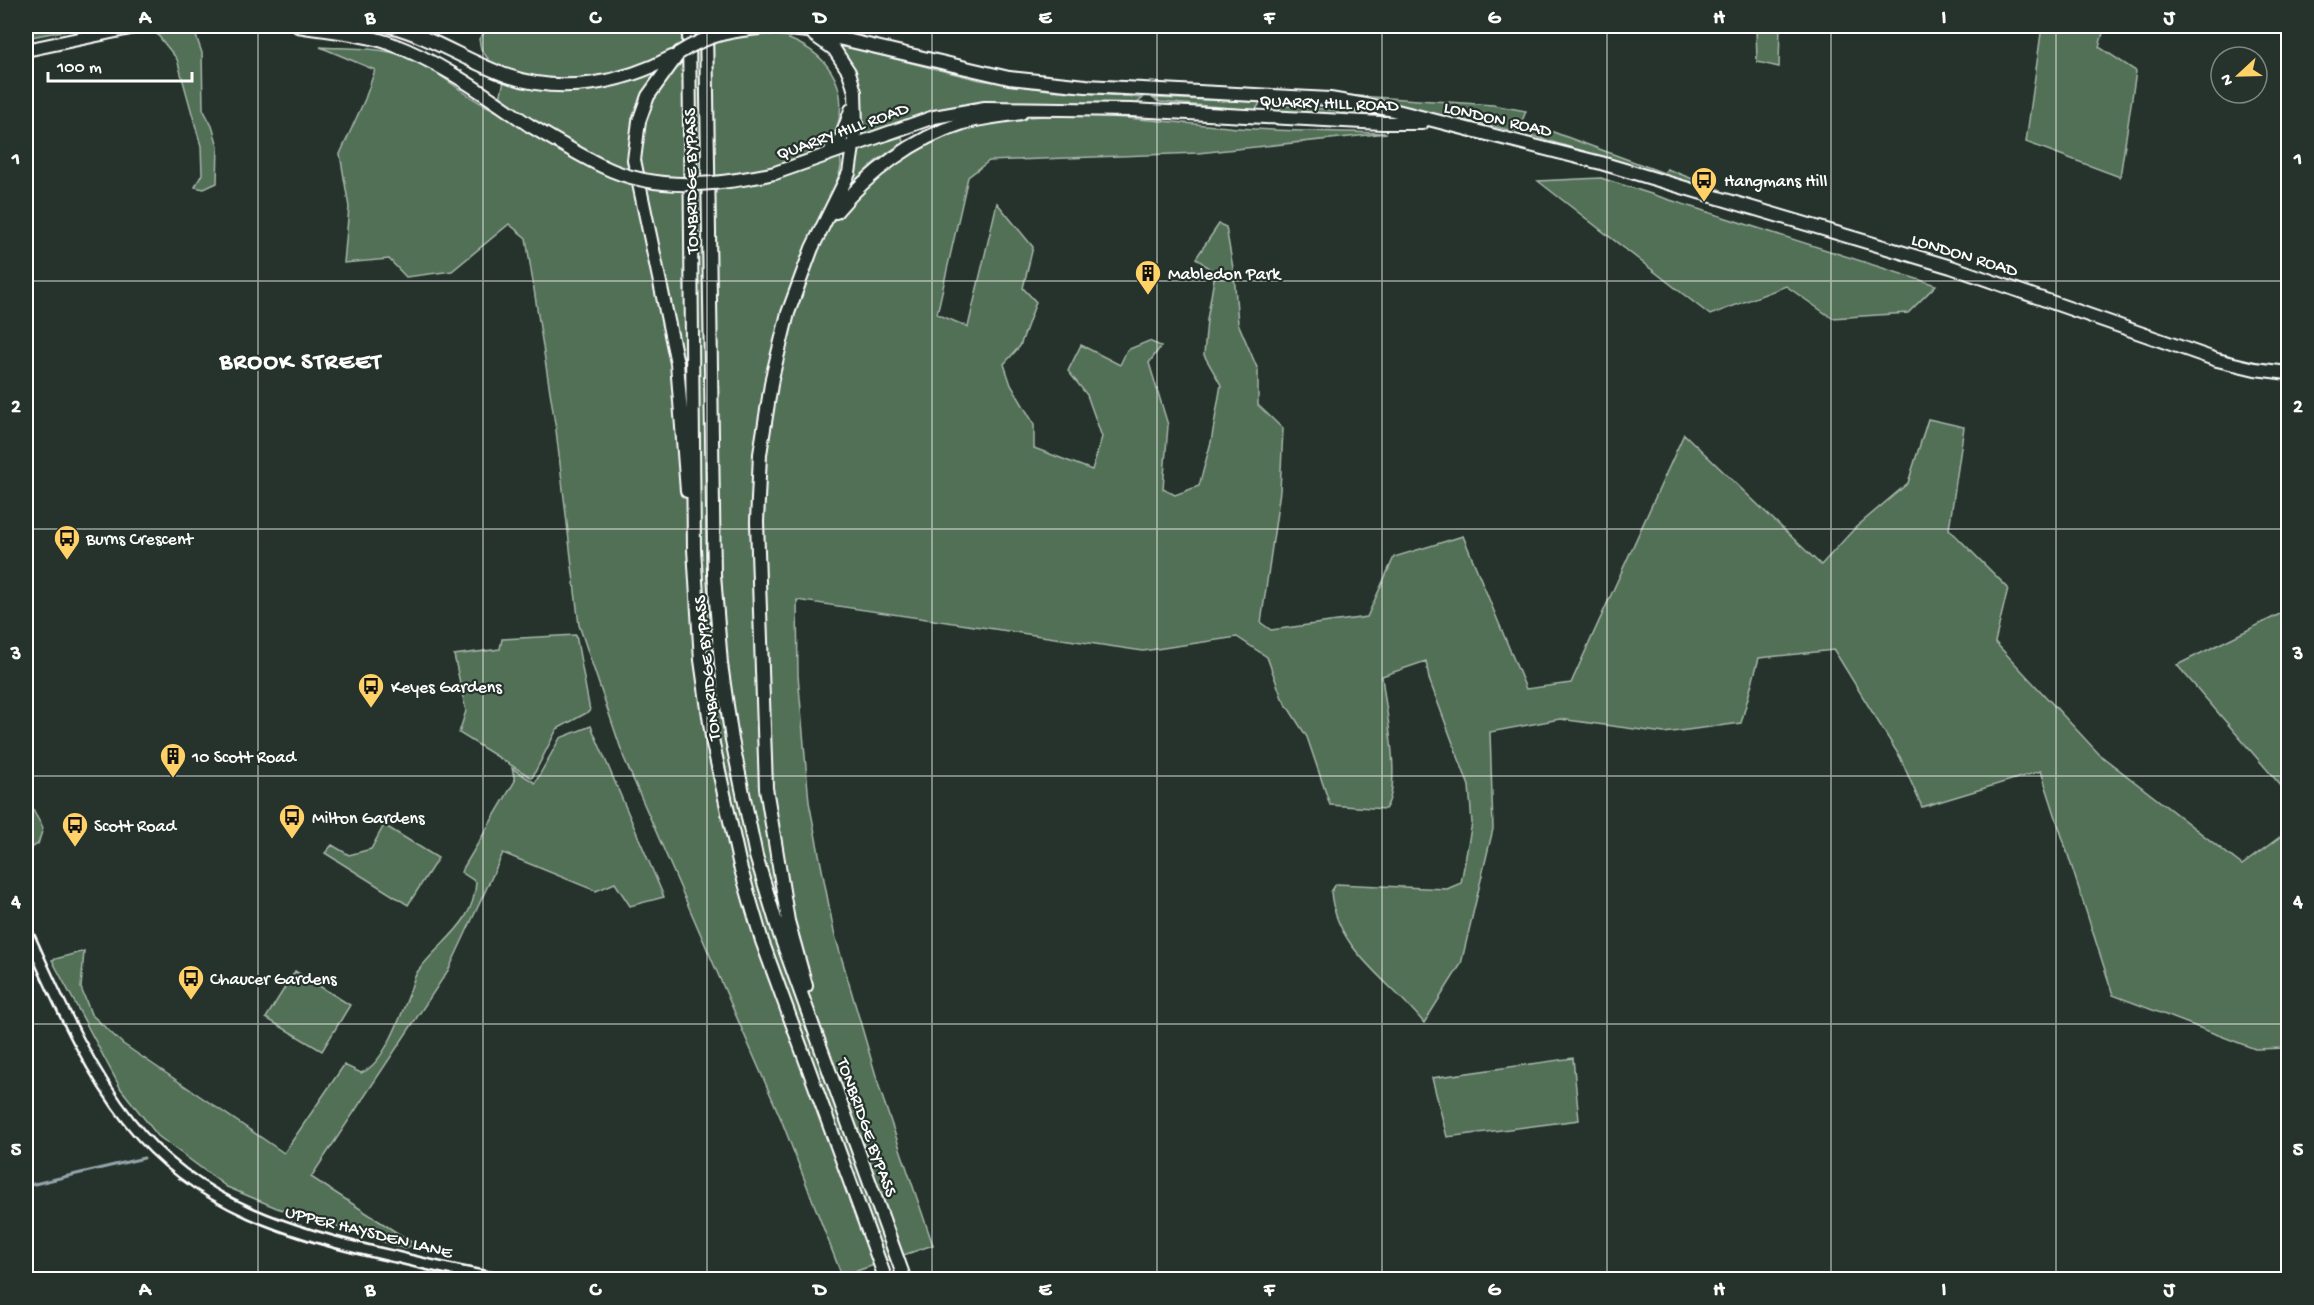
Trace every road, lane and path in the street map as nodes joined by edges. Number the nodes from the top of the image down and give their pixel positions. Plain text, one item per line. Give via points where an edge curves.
1 (140, 26) edge
2 (298, 26) edge
3 (390, 26) edge
4 (689, 26) edge
5 (706, 26) edge
6 (768, 27) edge
7 (808, 31) junction
8 (26, 50) edge
9 (657, 72) junction
10 (855, 92) junction
11 (1046, 108) junction
12 (1436, 123) junction
13 (854, 145) junction
14 (828, 153) junction
15 (821, 231) junction
16 (2289, 373) edge
17 (694, 549) junction
18 (26, 930) edge
19 (834, 1085) junction
20 (904, 1278) edge
21 (508, 1280) edge
22 (886, 1280) edge

1 - 8 highway
2 - 14 highway, QUARRY HILL ROAD, bridge via 387,43 420,56 604,168 654,182 705,184 775,173
3 - 9 highway via 418,34 509,77 556,86
4 - 17 highway, TONBRIDGE BYPASS
5 - 19 highway, TONBRIDGE BYPASS via 712,506 721,663 742,800 756,856
6 - 7 highway, LONDON ROAD
6 - 9 highway, LONDON ROAD, bridge via 704,38
7 - 10 highway via 834,49
7 - 12 highway, LONDON ROAD via 1009,78 1330,99 1389,109
9 - 17 highway via 639,121 634,160 677,363
10 - 13 highway
10 - 14 highway via 847,127 840,142
11 - 12 highway, QUARRY HILL ROAD
11 - 13 highway, QUARRY HILL ROAD via 960,110
11 - 15 highway via 962,124 915,145 866,181
12 - 16 highway, LONDON ROAD via 1601,163 1951,267 2217,360
13 - 14 highway, QUARRY HILL ROAD
13 - 15 highway via 849,173
15 - 19 highway via 799,280 772,378 760,454 757,522 766,788 788,921
17 - 22 highway, TONBRIDGE BYPASS via 701,660 713,744 740,866 762,941
18 - 21 street, UPPER HAYSDEN LANE via 115,1103 148,1143 204,1190 297,1233
19 - 20 highway, TONBRIDGE BYPASS

